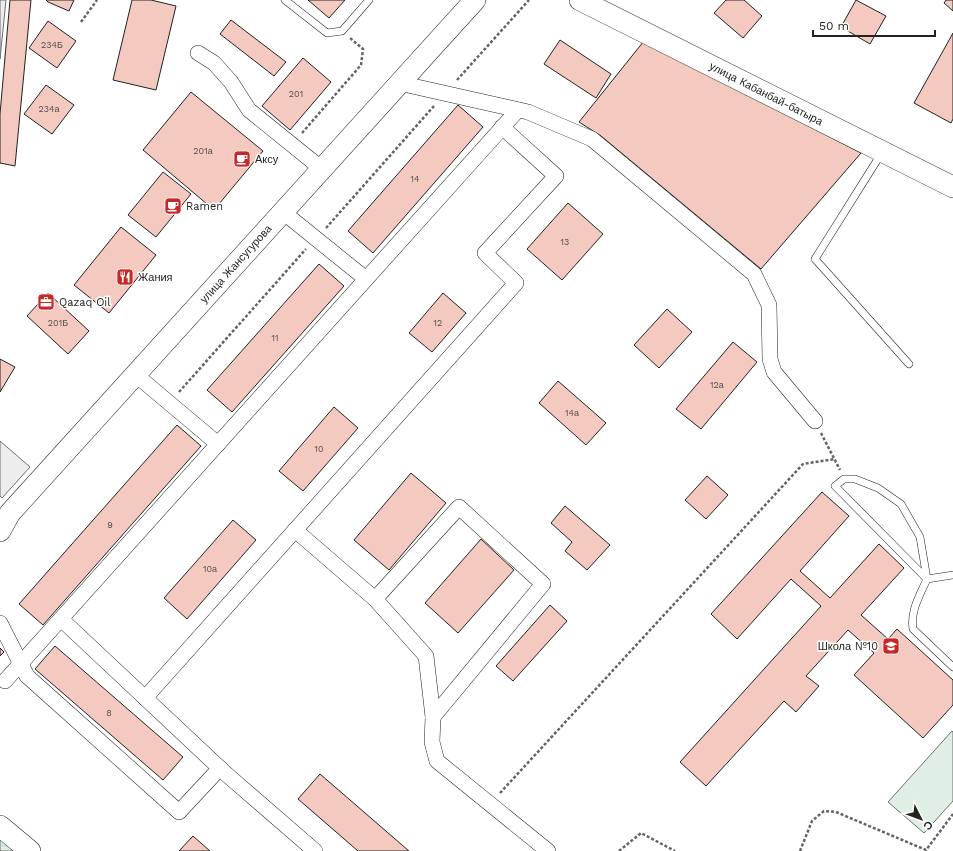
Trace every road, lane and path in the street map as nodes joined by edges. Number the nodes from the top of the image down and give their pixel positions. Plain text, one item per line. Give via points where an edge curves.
1 (97, 0) edge
2 (285, 0) edge
3 (370, 0) edge
4 (475, 0) edge
5 (529, 0) edge
6 (593, 4) edge
7 (81, 22) dead end
8 (342, 31) junction
9 (198, 53) dead end
10 (400, 83) junction
11 (445, 94) junction
12 (518, 110) junction
13 (502, 128) junction
14 (292, 145) junction
15 (882, 152) junction
16 (322, 169) junction
17 (953, 188) edge
18 (283, 212) junction
19 (316, 238) junction
20 (366, 279) junction
21 (909, 364) dead end
22 (136, 375) junction
23 (170, 403) junction
24 (814, 421) joint
25 (218, 444) junction
26 (835, 459) junction
27 (844, 479) junction
28 (5, 511) edge
29 (295, 530) junction
30 (0, 531) edge
31 (953, 575) edge
32 (927, 579) junction
33 (375, 599) junction
34 (61, 619) junction
35 (0, 623) edge
36 (20, 664) junction
37 (953, 667) edge
38 (6, 681) dead end
39 (145, 698) junction
40 (433, 718) junction
41 (220, 768) junction
42 (490, 804) junction
43 (953, 814) edge
44 (0, 826) edge
45 (30, 851) edge
46 (316, 851) edge
47 (548, 851) edge
48 (619, 851) edge
49 (675, 851) edge
50 (800, 851) edge

1 - 7 path
2 - 8 lane via 327,33
3 - 8 lane
4 - 10 main road, улица Жансугурова
5 - 11 path
6 - 15 main road, улица Кабанбай-батыра
8 - 14 path via 363,48 361,65
9 - 14 street via 214,63 231,82 249,110
10 - 11 street
10 - 16 main road, улица Жансугурова
11 - 12 street
11 - 19 path
12 - 13 street
12 - 24 street via 592,139 754,274 769,305 770,359 774,372
13 - 20 street
13 - 29 street via 556,176 485,253 516,283
14 - 16 street
15 - 17 main road, улица Кабанбай-батыра
15 - 21 lane via 815,259
16 - 18 main road, улица Жансугурова
18 - 19 street
18 - 22 main road, улица Жансугурова
19 - 20 street
19 - 23 path
20 - 25 street
22 - 23 street
22 - 28 main road, улица Жансугурова
23 - 25 street
24 - 26 path
25 - 34 street
26 - 27 path
26 - 42 path via 803,464
27 - 32 lane via 835,486
27 - 32 lane via 855,479 878,488 901,504 920,537
28 - 30 main road, улица Жансугурова
29 - 33 street
29 - 39 street
31 - 32 lane
32 - 37 lane via 913,610 912,629
33 - 40 street via 426,656
33 - 40 street via 459,507 543,584
34 - 36 street
34 - 39 street
35 - 36 street
36 - 38 street
36 - 41 street via 27,676 179,812
39 - 41 street
40 - 42 street via 432,742 437,761
41 - 46 street
42 - 47 street
43 - 50 path via 926,850 836,812 824,811 812,821
44 - 45 main road
48 - 49 path via 641,833

